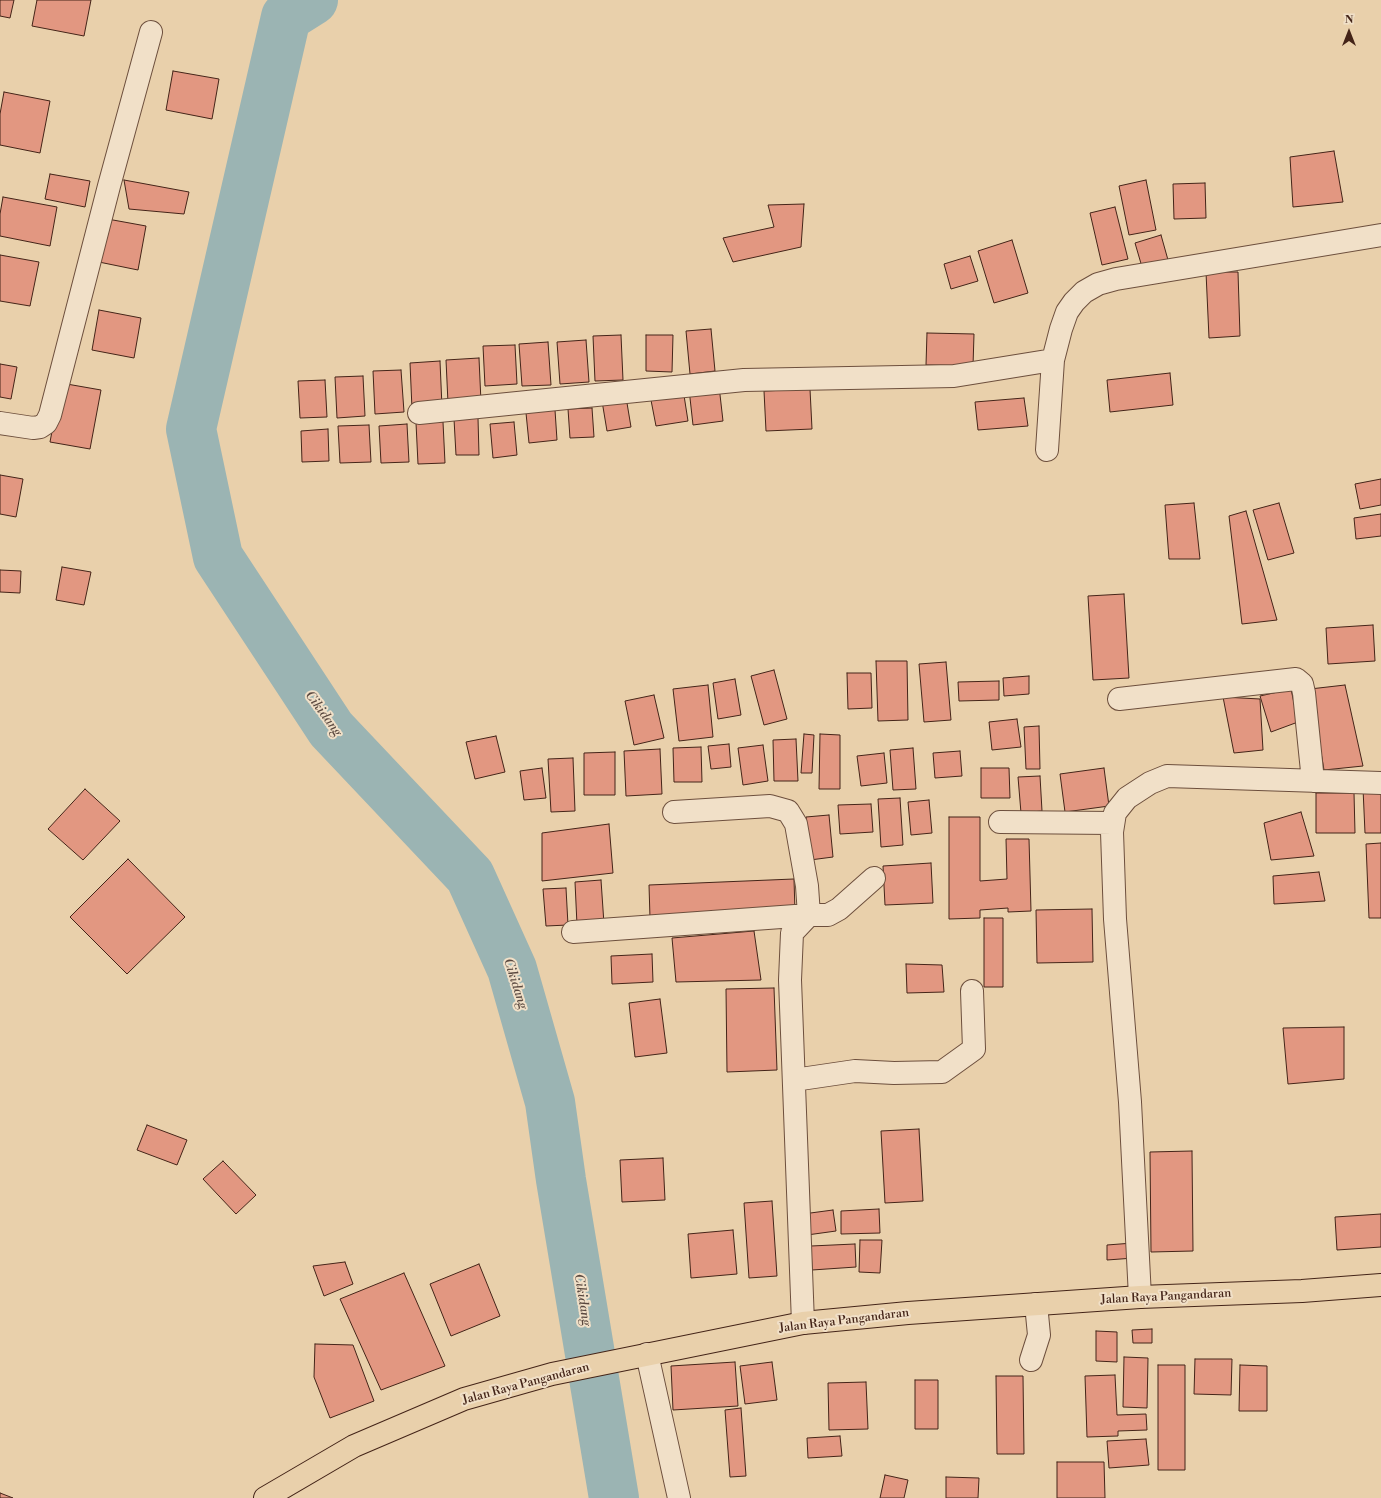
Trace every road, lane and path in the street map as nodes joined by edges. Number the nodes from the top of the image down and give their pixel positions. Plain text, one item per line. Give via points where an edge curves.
1 (151, 32) dead end
2 (1381, 235) edge
3 (1053, 360) junction
4 (419, 413) dead end
5 (0, 423) edge
6 (1047, 450) dead end
7 (1119, 699) dead end
8 (1313, 781) junction
9 (1381, 784) edge
10 (674, 812) dead end
11 (1000, 822) dead end
12 (1113, 823) junction
13 (874, 878) dead end
14 (809, 915) junction
15 (573, 932) dead end
16 (972, 991) dead end
17 (794, 1080) junction
18 (1381, 1285) edge
19 (1140, 1298) junction
20 (1036, 1304) junction
21 (803, 1323) junction
22 (647, 1354) junction
23 (1031, 1360) dead end
24 (265, 1498) edge
25 (679, 1498) edge

1 - 5 street via 50,415 46,423 40,427
2 - 3 street via 1098,284 1084,292 1067,312
3 - 4 street via 954,376 744,380
3 - 6 street
7 - 8 street via 1296,679 1302,684 1304,693
8 - 9 street
8 - 12 street via 1167,776 1150,783 1127,798 1115,813
10 - 14 street via 770,806 788,811 796,824 807,886
11 - 12 street
12 - 19 street via 1115,920 1130,1102
13 - 14 street via 839,909 828,915
14 - 15 street
14 - 17 street via 792,933 790,980
16 - 17 street via 974,1049 942,1072 855,1071
17 - 21 street
18 - 19 highway, Jalan Raya Pangandaran
19 - 20 highway, Jalan Raya Pangandaran
20 - 21 highway, Jalan Raya Pangandaran
20 - 23 street via 1039,1335
21 - 22 highway, Jalan Raya Pangandaran
22 - 24 highway, Jalan Raya Pangandaran via 552,1374 464,1399 354,1446
22 - 25 street

